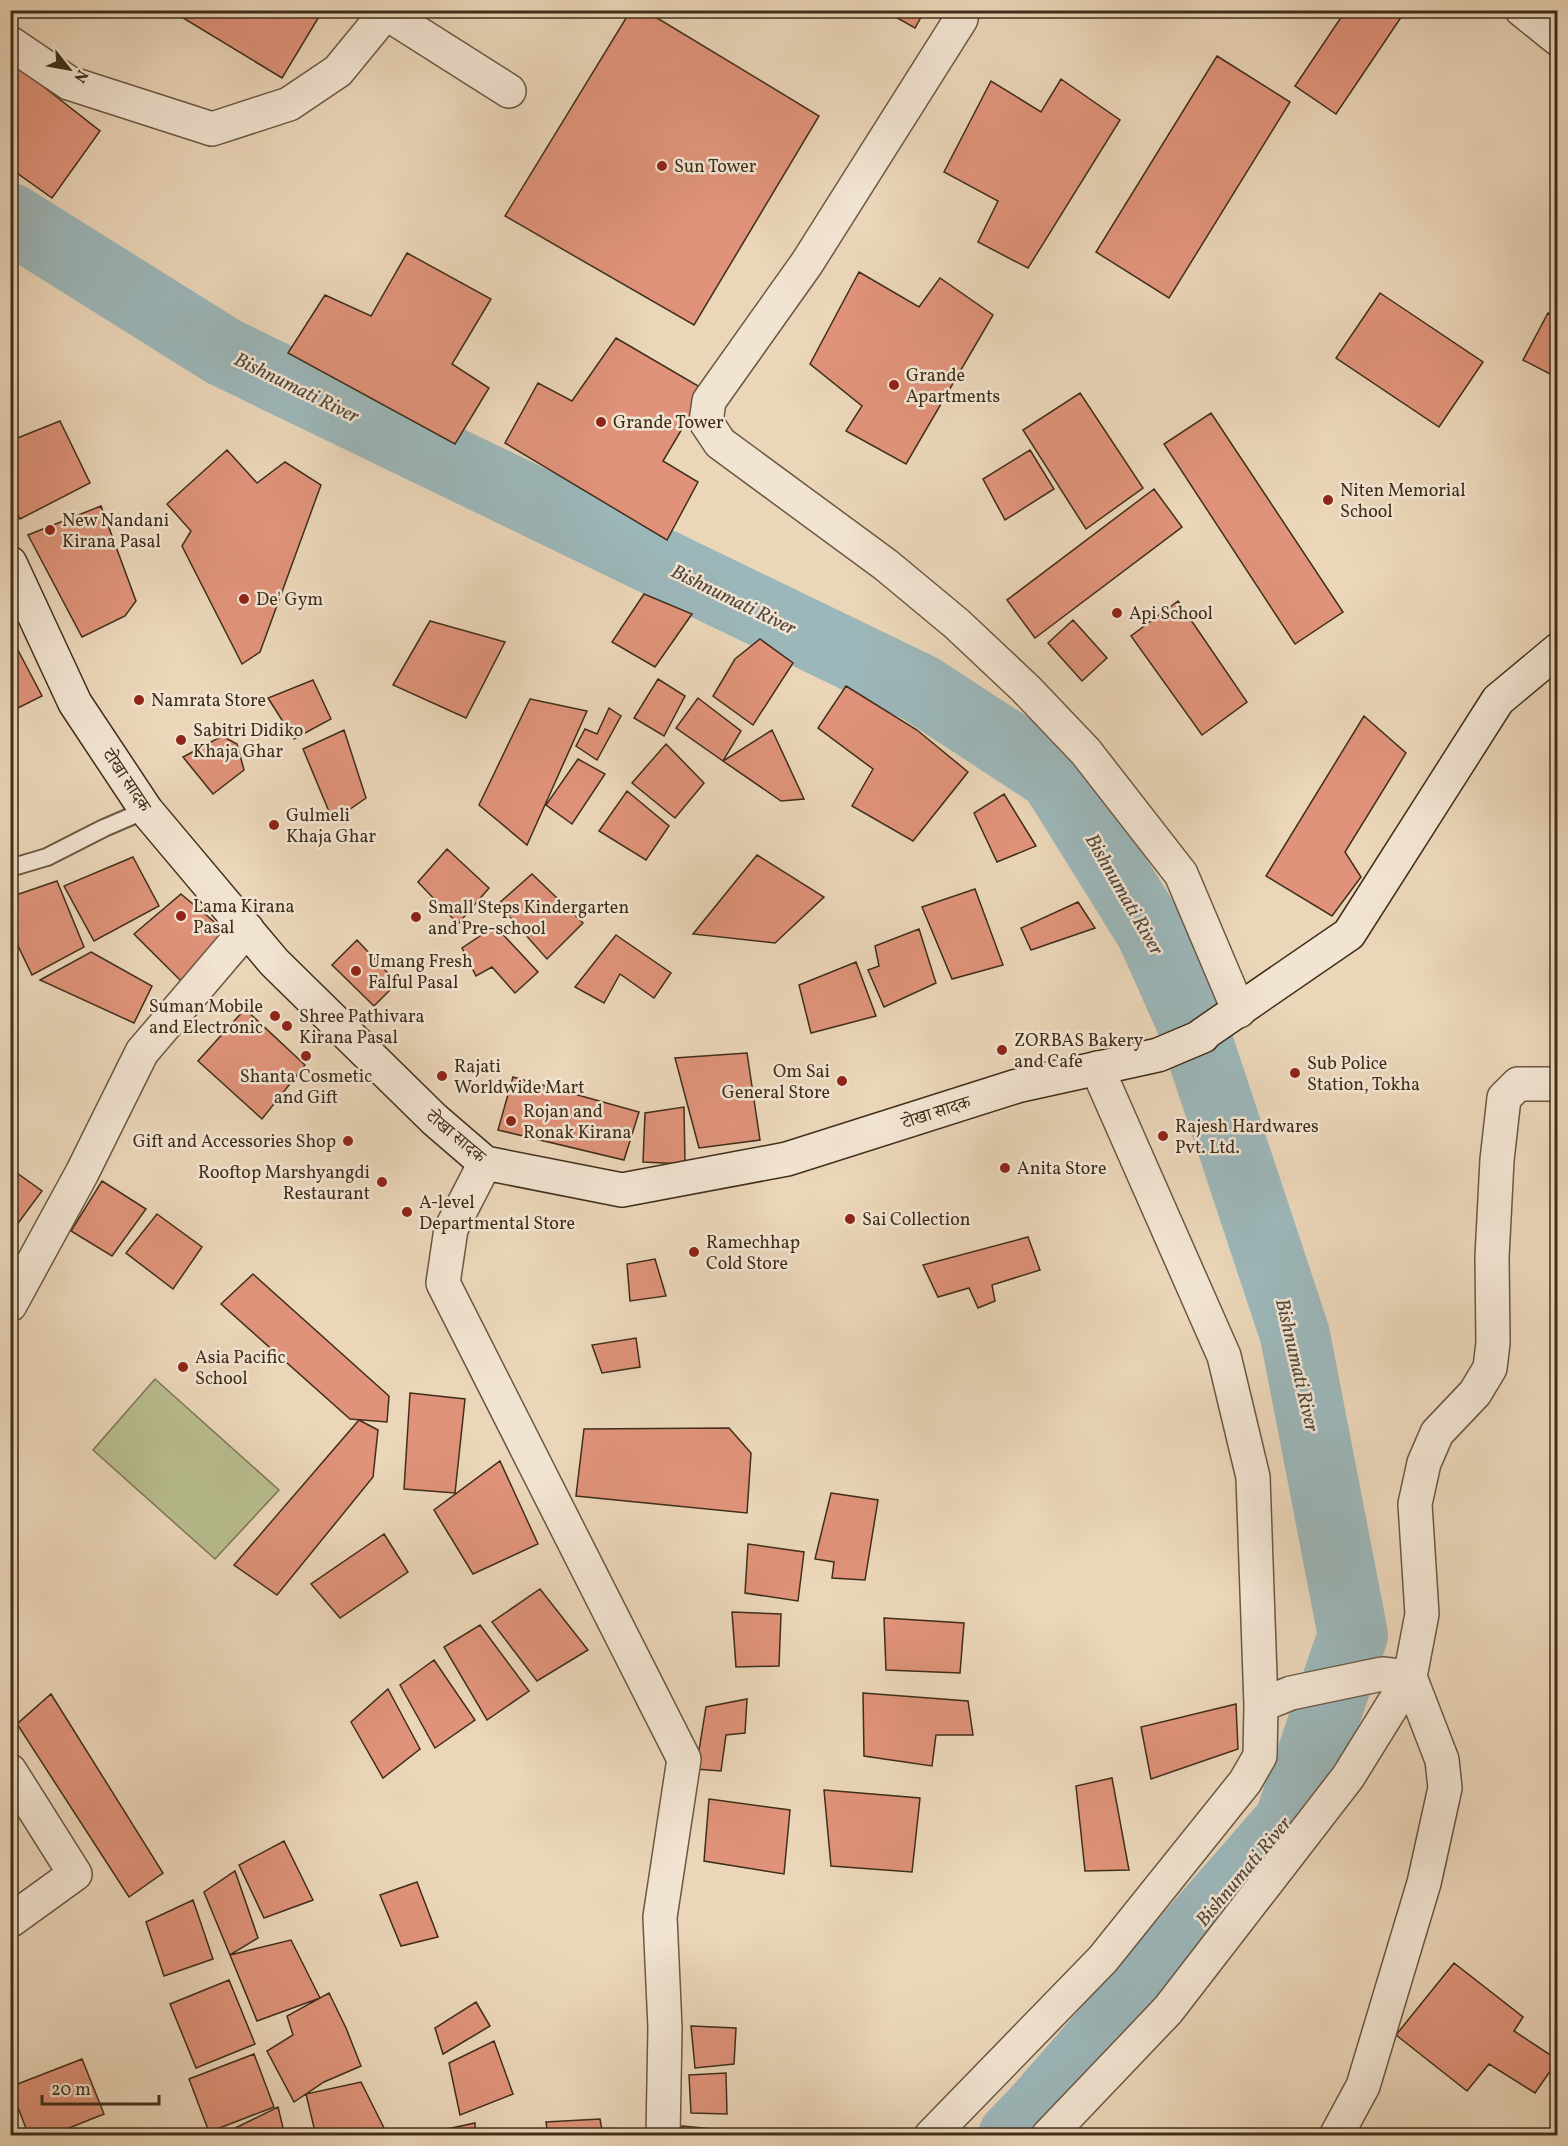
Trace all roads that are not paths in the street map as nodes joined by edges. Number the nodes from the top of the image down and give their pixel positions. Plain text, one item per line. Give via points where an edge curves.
1 (1522, 10) edge
2 (387, 12) edge
3 (961, 19) dead end
4 (1557, 39) edge
5 (10, 43) edge
6 (509, 91) dead end
7 (10, 563) edge
8 (1557, 650) edge
9 (146, 810) junction
10 (10, 868) edge
11 (247, 928) junction
12 (1239, 1011) junction
13 (1097, 1068) junction
14 (1557, 1083) edge
15 (485, 1163) junction
16 (10, 1305) edge
17 (1396, 1675) junction
18 (1260, 1705) junction
19 (10, 1771) edge
20 (10, 1921) edge
21 (663, 2136) edge
22 (931, 2136) edge
23 (1048, 2136) edge
24 (1336, 2136) edge

1 - 4 street
2 - 5 street via 338,71 289,104 212,129 69,83
2 - 6 street
3 - 12 street via 807,262 709,401 706,422 720,442 886,565 957,624 1086,752 1181,874
7 - 9 street, टोखा सादक via 75,703
8 - 12 street, टोखा सादक via 1498,700 1349,934
9 - 10 lane via 47,857
9 - 11 street, टोखा सादक
11 - 15 street, टोखा सादक via 274,962 434,1119
11 - 16 street via 142,1052
12 - 13 street, टोखा सादक via 1203,1036 1158,1055
13 - 15 street, टोखा सादक via 1017,1086 787,1159 622,1190
13 - 18 street via 1224,1356 1253,1477
14 - 17 street via 1518,1084 1504,1098 1497,1160 1490,1368 1475,1393 1437,1433 1424,1462 1415,1504 1422,1614
15 - 21 street via 451,1229 443,1283 684,1759 660,1917 665,2028
17 - 18 street via 1292,1693
17 - 23 street via 1348,1777 1168,2010
17 - 24 street via 1442,1760 1445,1788 1425,1883 1363,2085
18 - 22 street via 1260,1756 1245,1782 1103,1959
19 - 20 street via 75,1874

